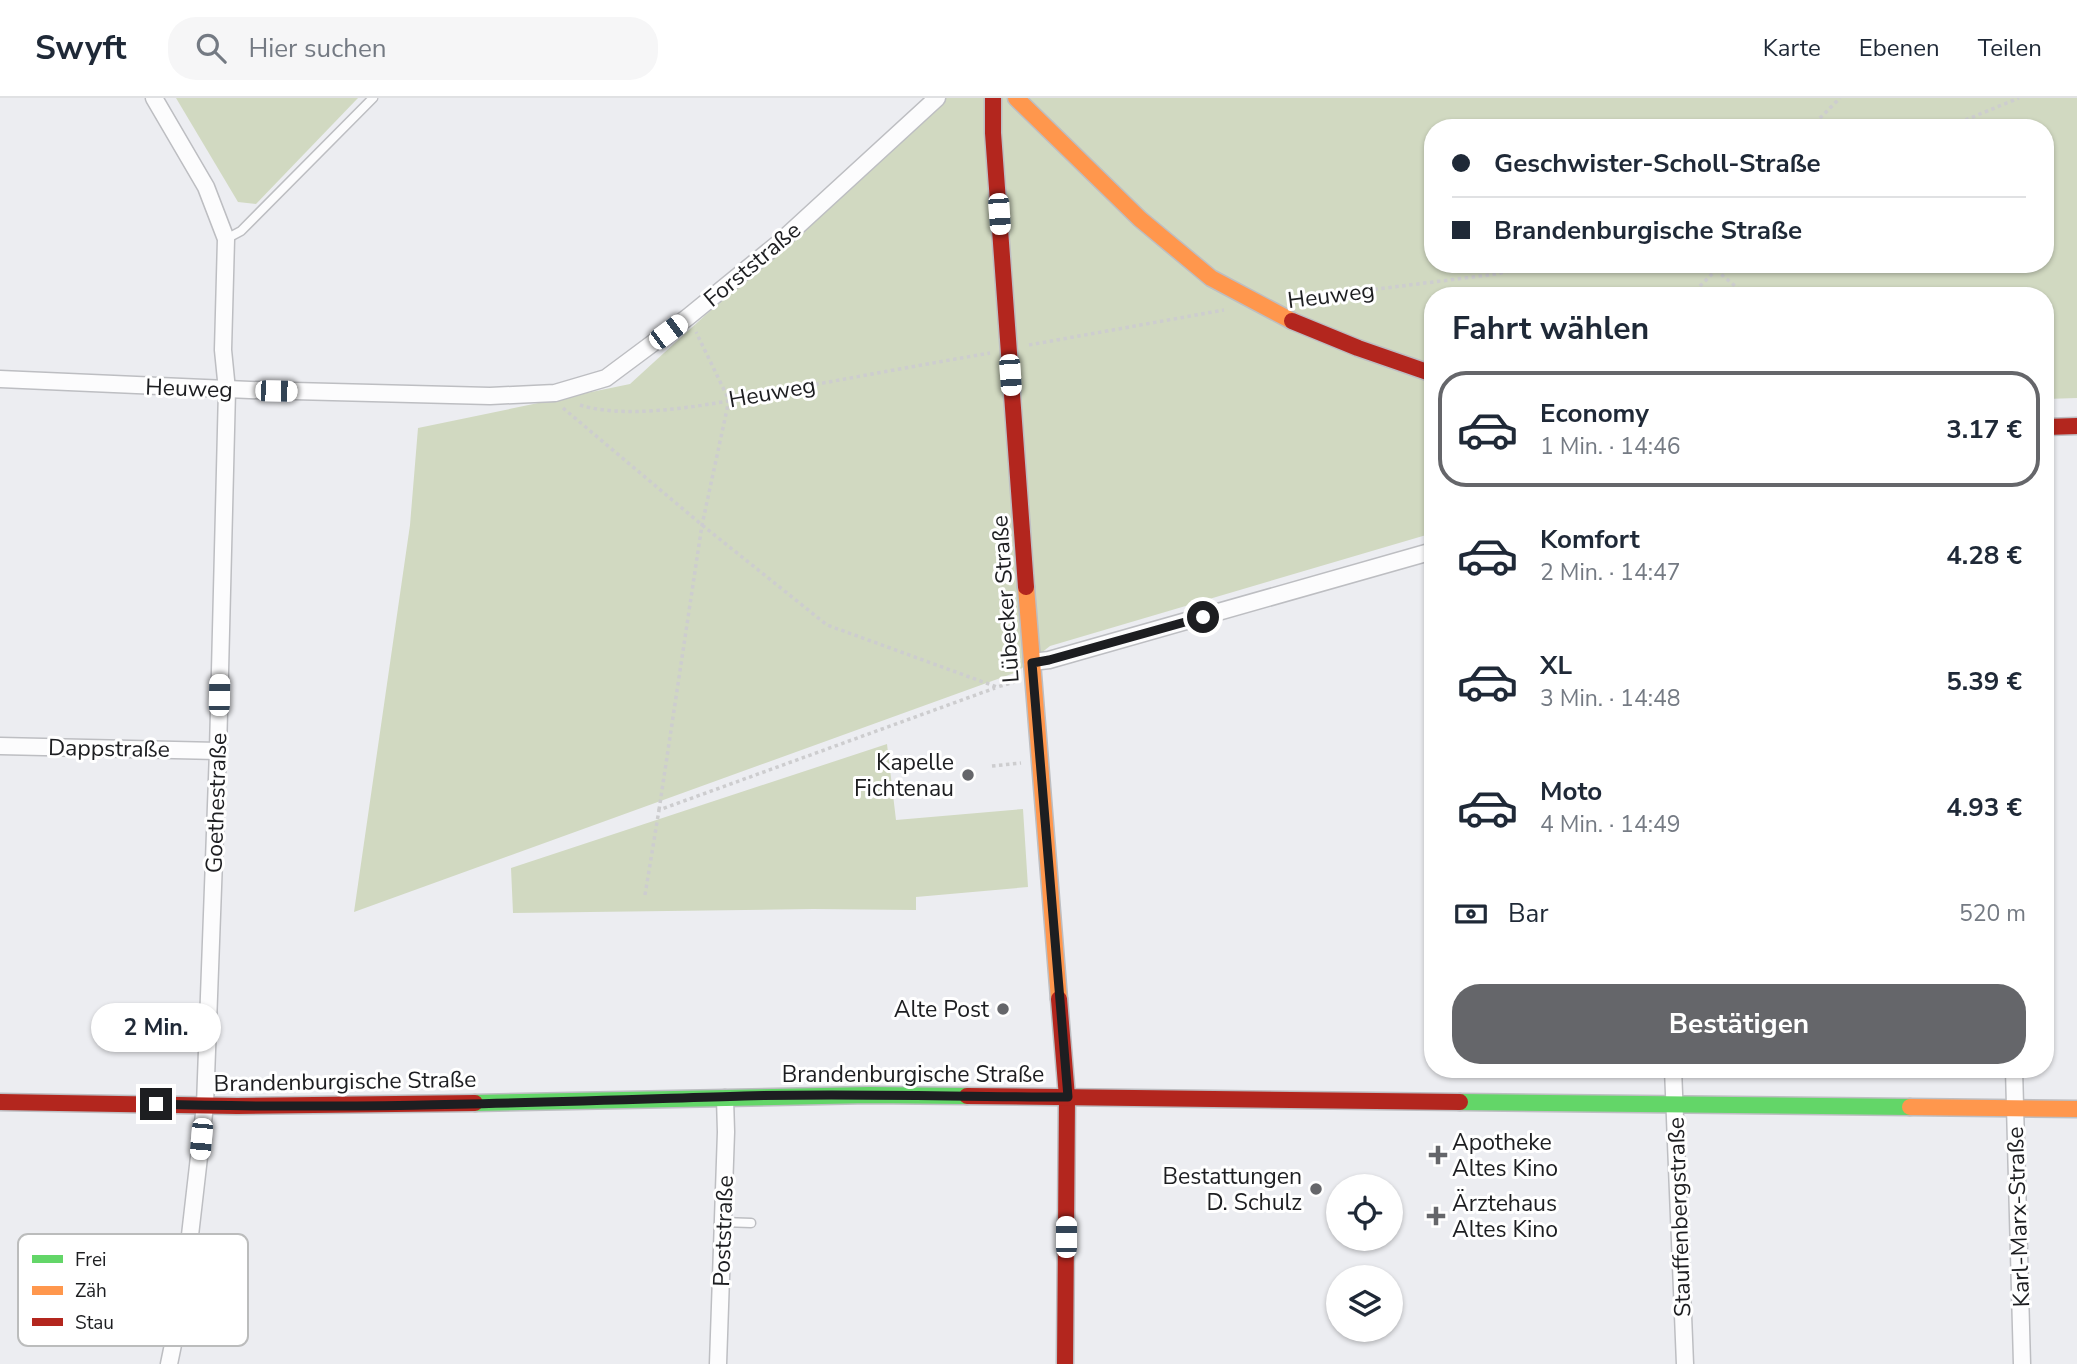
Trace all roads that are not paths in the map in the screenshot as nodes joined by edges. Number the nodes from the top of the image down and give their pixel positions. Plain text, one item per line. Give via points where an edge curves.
1 (154, 98) edge
2 (373, 98) edge
3 (937, 98) edge
4 (993, 98) edge
5 (1016, 98) edge
6 (226, 239) junction
7 (1424, 371) edge
8 (0, 379) edge
9 (227, 390) junction
10 (545, 393) joint
11 (2077, 426) edge
12 (2054, 427) edge
13 (1424, 554) edge
14 (1032, 669) junction
15 (0, 746) edge
16 (218, 751) junction
17 (1673, 1078) edge
18 (2014, 1078) edge
19 (1068, 1097) junction
20 (724, 1098) junction
21 (0, 1102) edge
22 (205, 1105) junction
23 (1674, 1105) junction
24 (2015, 1108) junction
25 (2077, 1109) edge
26 (723, 1222) junction
27 (751, 1223) dead end
28 (190, 1234) edge
29 (173, 1346) edge
30 (169, 1364) edge
31 (718, 1364) edge
32 (1065, 1364) edge
33 (1685, 1364) edge
34 (2022, 1364) edge

1 - 6 street, Goethestraße via 206,187
2 - 6 lane via 242,231
3 - 10 street, Forststraße via 780,242 688,317 606,378
4 - 14 street, Lübecker Straße
5 - 7 street via 1179,254 1211,278 1300,325
6 - 9 street, Goethestraße via 223,350
8 - 9 street, Heuweg
9 - 10 street, Heuweg via 490,396
9 - 16 street, Goethestraße
11 - 12 street
13 - 14 street
14 - 19 street, Lübecker Straße
15 - 16 street, Dappstraße
16 - 22 street, Goethestraße
17 - 23 street, Stauffenbergstraße
18 - 24 street, Karl-Marx-Straße
19 - 20 street, Brandenburgische Straße
19 - 23 street, Brandenburgische Straße
19 - 32 street, Lübecker Straße
20 - 22 street, Brandenburgische Straße
20 - 26 street, Poststraße
21 - 22 street, Brandenburgische Straße
22 - 28 street, Goethestraße
23 - 24 street, Brandenburgische Straße
23 - 33 street, Stauffenbergstraße
24 - 25 street, Brandenburgische Straße
24 - 34 street, Karl-Marx-Straße
26 - 27 lane
26 - 31 street, Poststraße
29 - 30 street, Goethestraße

